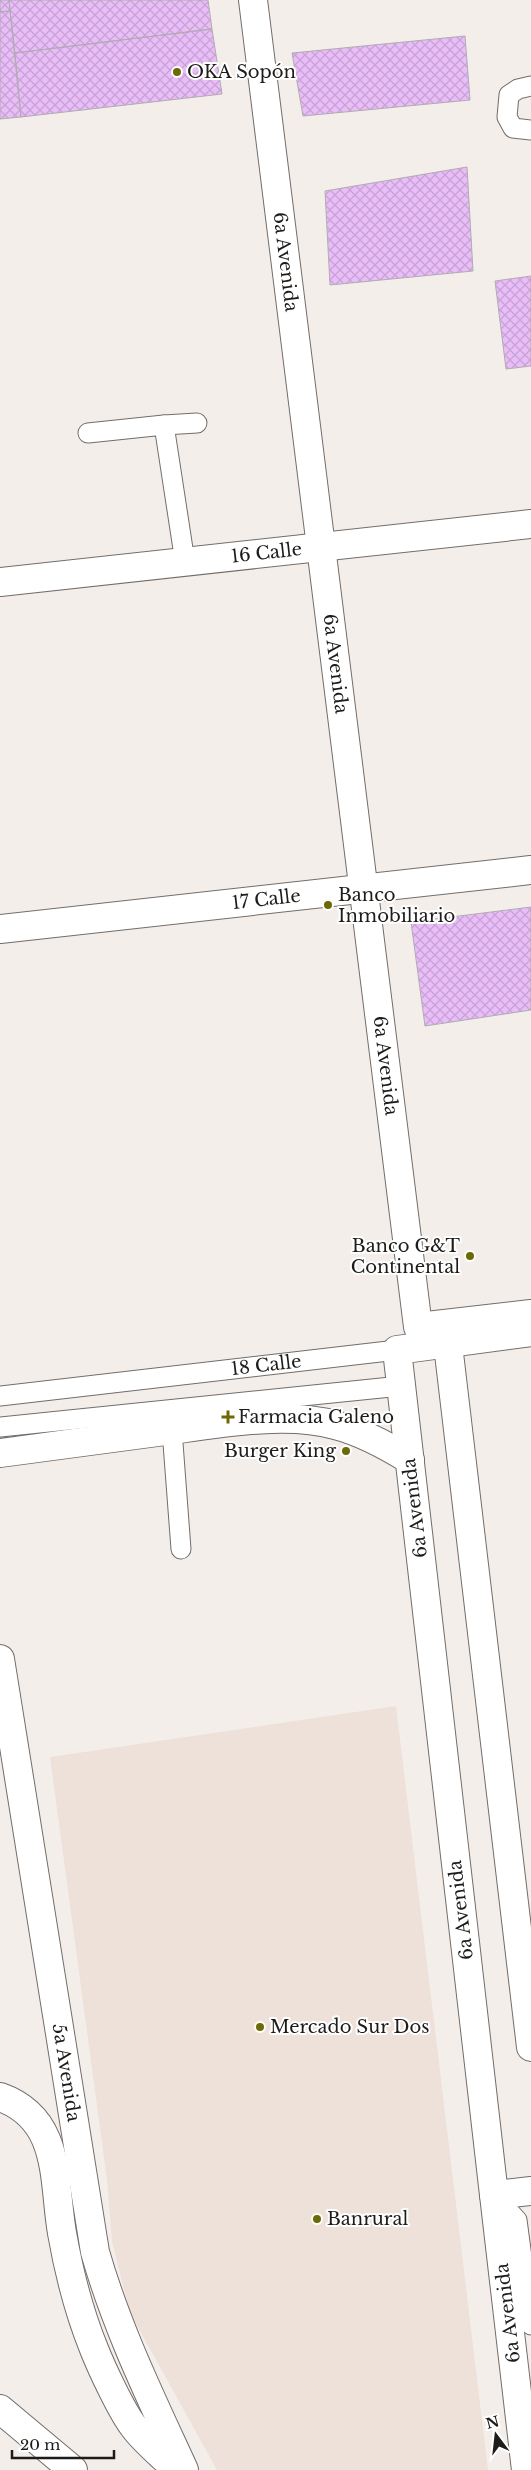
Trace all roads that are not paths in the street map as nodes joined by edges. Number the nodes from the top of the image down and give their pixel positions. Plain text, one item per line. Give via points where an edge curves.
1 (253, 0) edge
2 (531, 86) edge
3 (531, 130) edge
4 (197, 423) dead end
5 (164, 425) junction
6 (88, 433) dead end
7 (531, 524) edge
8 (321, 547) junction
9 (185, 562) junction
10 (0, 582) edge
11 (531, 870) edge
12 (364, 889) junction
13 (0, 929) edge
14 (531, 1314) edge
15 (531, 1332) edge
16 (448, 1345) junction
17 (397, 1350) junction
18 (402, 1386) junction
19 (0, 1396) edge
20 (0, 1427) edge
21 (172, 1430) junction
22 (0, 1453) edge
23 (410, 1460) junction
24 (181, 1549) dead end
25 (0, 1659) edge
26 (531, 2047) edge
27 (0, 2097) edge
28 (531, 2191) edge
29 (494, 2195) junction
30 (531, 2325) edge
31 (0, 2409) edge
32 (73, 2470) edge
33 (177, 2470) edge
34 (184, 2470) edge
35 (526, 2470) edge

1 - 8 street, 6a Avenida
2 - 3 lane via 518,89 509,96 507,117 513,128
4 - 5 lane
5 - 6 lane
5 - 9 lane
7 - 8 street, 16 Calle
8 - 9 street, 16 Calle
8 - 12 street, 6a Avenida
9 - 10 street, 16 Calle
11 - 12 street, 17 Calle
12 - 13 street, 17 Calle
12 - 14 street, 6a Avenida via 418,1327
15 - 16 street, 18 Calle
16 - 17 street, 18 Calle
16 - 26 street
17 - 18 street, 6a Avenida
17 - 19 lane, 18 Calle
18 - 20 lane, 18 Calle
18 - 23 street, 6a Avenida
21 - 22 street
21 - 23 street via 222,1423 300,1420 334,1424 388,1446
21 - 24 lane
23 - 29 street, 6a Avenida
25 - 34 street, 5a Avenida via 95,2252 134,2364
27 - 33 street via 28,2113 39,2125 50,2151 70,2273 94,2350 134,2427
28 - 29 street
29 - 30 lane via 517,2220
29 - 35 street, 6a Avenida
31 - 32 street

